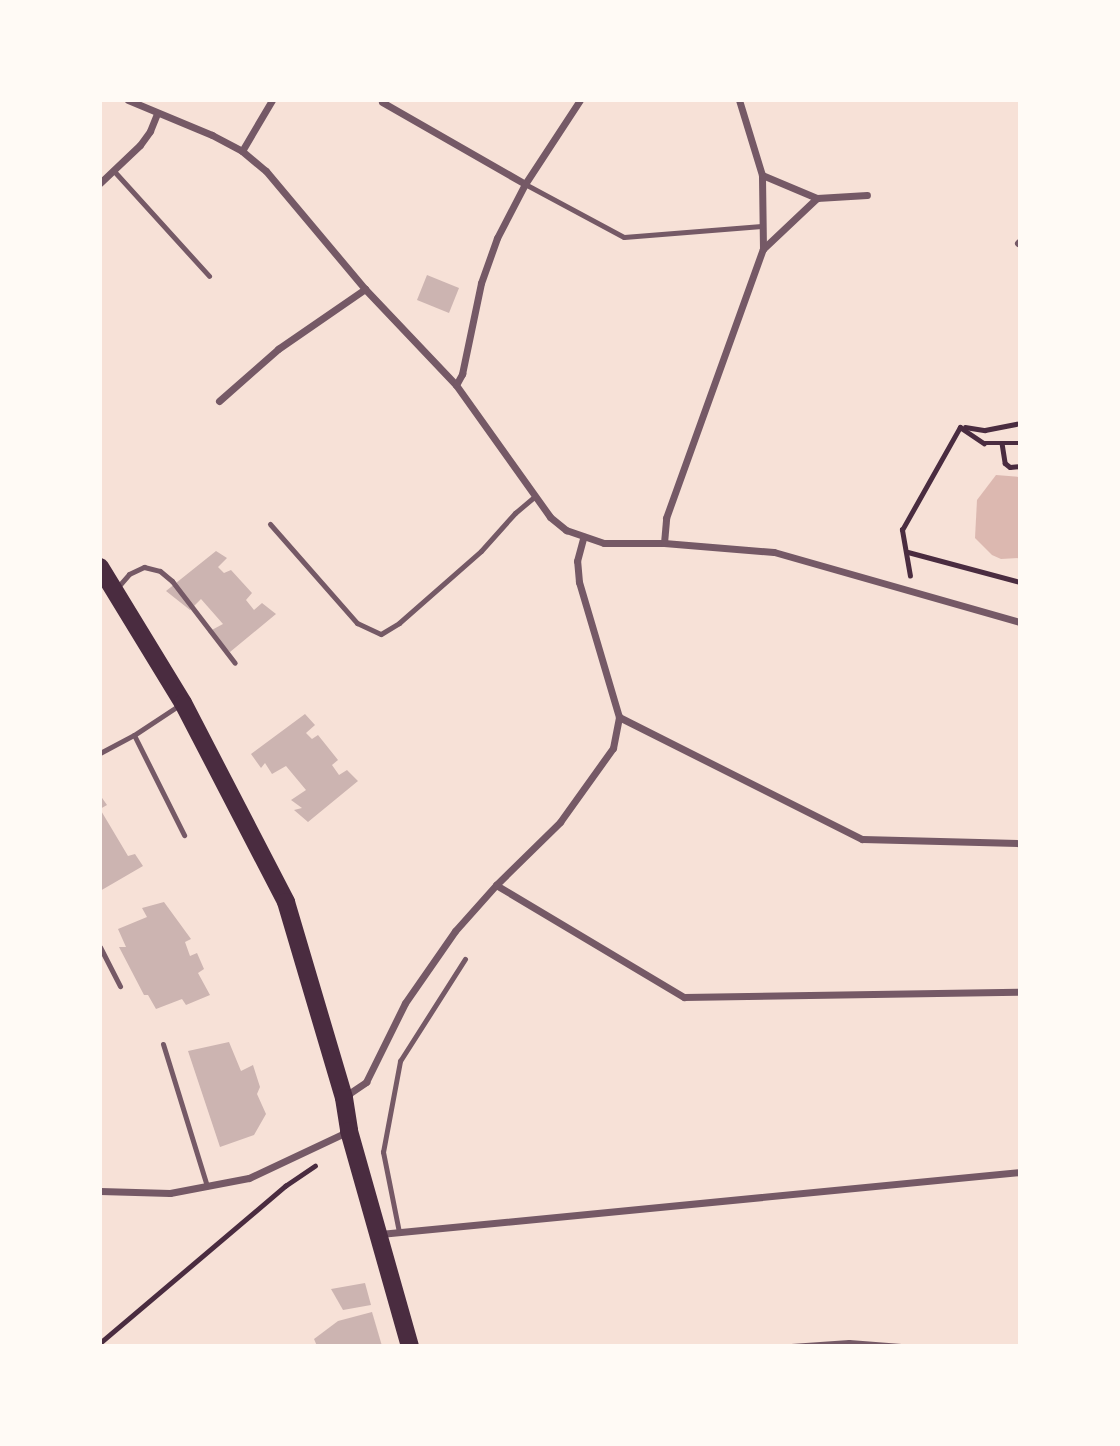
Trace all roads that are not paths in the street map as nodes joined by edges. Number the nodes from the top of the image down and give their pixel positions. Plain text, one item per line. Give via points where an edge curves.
1 (128, 100) edge
2 (272, 100) edge
3 (580, 100) edge
4 (739, 100) edge
5 (382, 102) dead end
6 (157, 114) junction
7 (242, 151) junction
8 (113, 170) junction
9 (762, 175) junction
10 (100, 183) edge
11 (526, 184) junction
12 (867, 195) dead end
13 (817, 198) junction
14 (762, 226) junction
15 (763, 249) junction
16 (209, 276) dead end
17 (365, 289) junction
18 (456, 385) junction
19 (219, 401) dead end
20 (534, 496) junction
21 (270, 524) dead end
22 (583, 538) junction
23 (663, 543) junction
24 (100, 566) edge
25 (115, 591) junction
26 (1020, 622) edge
27 (235, 663) dead end
28 (183, 703) junction
29 (619, 717) junction
30 (134, 735) junction
31 (100, 753) edge
32 (184, 835) dead end
33 (1020, 843) edge
34 (496, 885) junction
35 (100, 947) edge
36 (465, 959) dead end
37 (120, 986) dead end
38 (1020, 992) edge
39 (163, 1044) dead end
40 (344, 1098) junction
41 (349, 1130) junction
42 (1020, 1172) edge
43 (207, 1186) junction
44 (100, 1191) edge
45 (399, 1232) junction
46 (378, 1234) junction
47 (410, 1346) edge
48 (791, 1346) edge
49 (901, 1346) edge

1 - 6 street
2 - 7 street
3 - 11 street
4 - 9 street
5 - 11 street
6 - 7 street
6 - 8 street via 145,138
7 - 17 street via 266,171
8 - 10 street
8 - 16 lane
9 - 13 street
9 - 14 street
11 - 14 lane via 624,237
11 - 18 street via 497,238 481,283 463,374
12 - 13 street
13 - 15 street
14 - 15 street
15 - 23 street via 666,518
17 - 18 street
17 - 19 street via 278,349
18 - 20 street
20 - 21 lane via 481,551 381,634 357,623
20 - 22 street via 550,517
22 - 23 street via 604,543
22 - 29 street via 577,561 579,582
23 - 26 street via 774,552
24 - 25 main road
25 - 27 lane via 129,574 144,567 160,571
25 - 28 main road
28 - 30 lane
28 - 40 main road via 286,902
29 - 33 street via 862,839
29 - 34 street via 613,748 560,822
30 - 31 lane
30 - 32 lane
34 - 38 street via 684,997
34 - 40 street via 455,931 405,1003 366,1082
35 - 37 lane
36 - 45 lane via 400,1061 383,1152
39 - 43 lane
40 - 41 main road
41 - 43 street via 249,1178
41 - 46 main road
42 - 45 street
43 - 44 street via 170,1193
45 - 46 street
46 - 47 main road
48 - 49 lane via 849,1342

